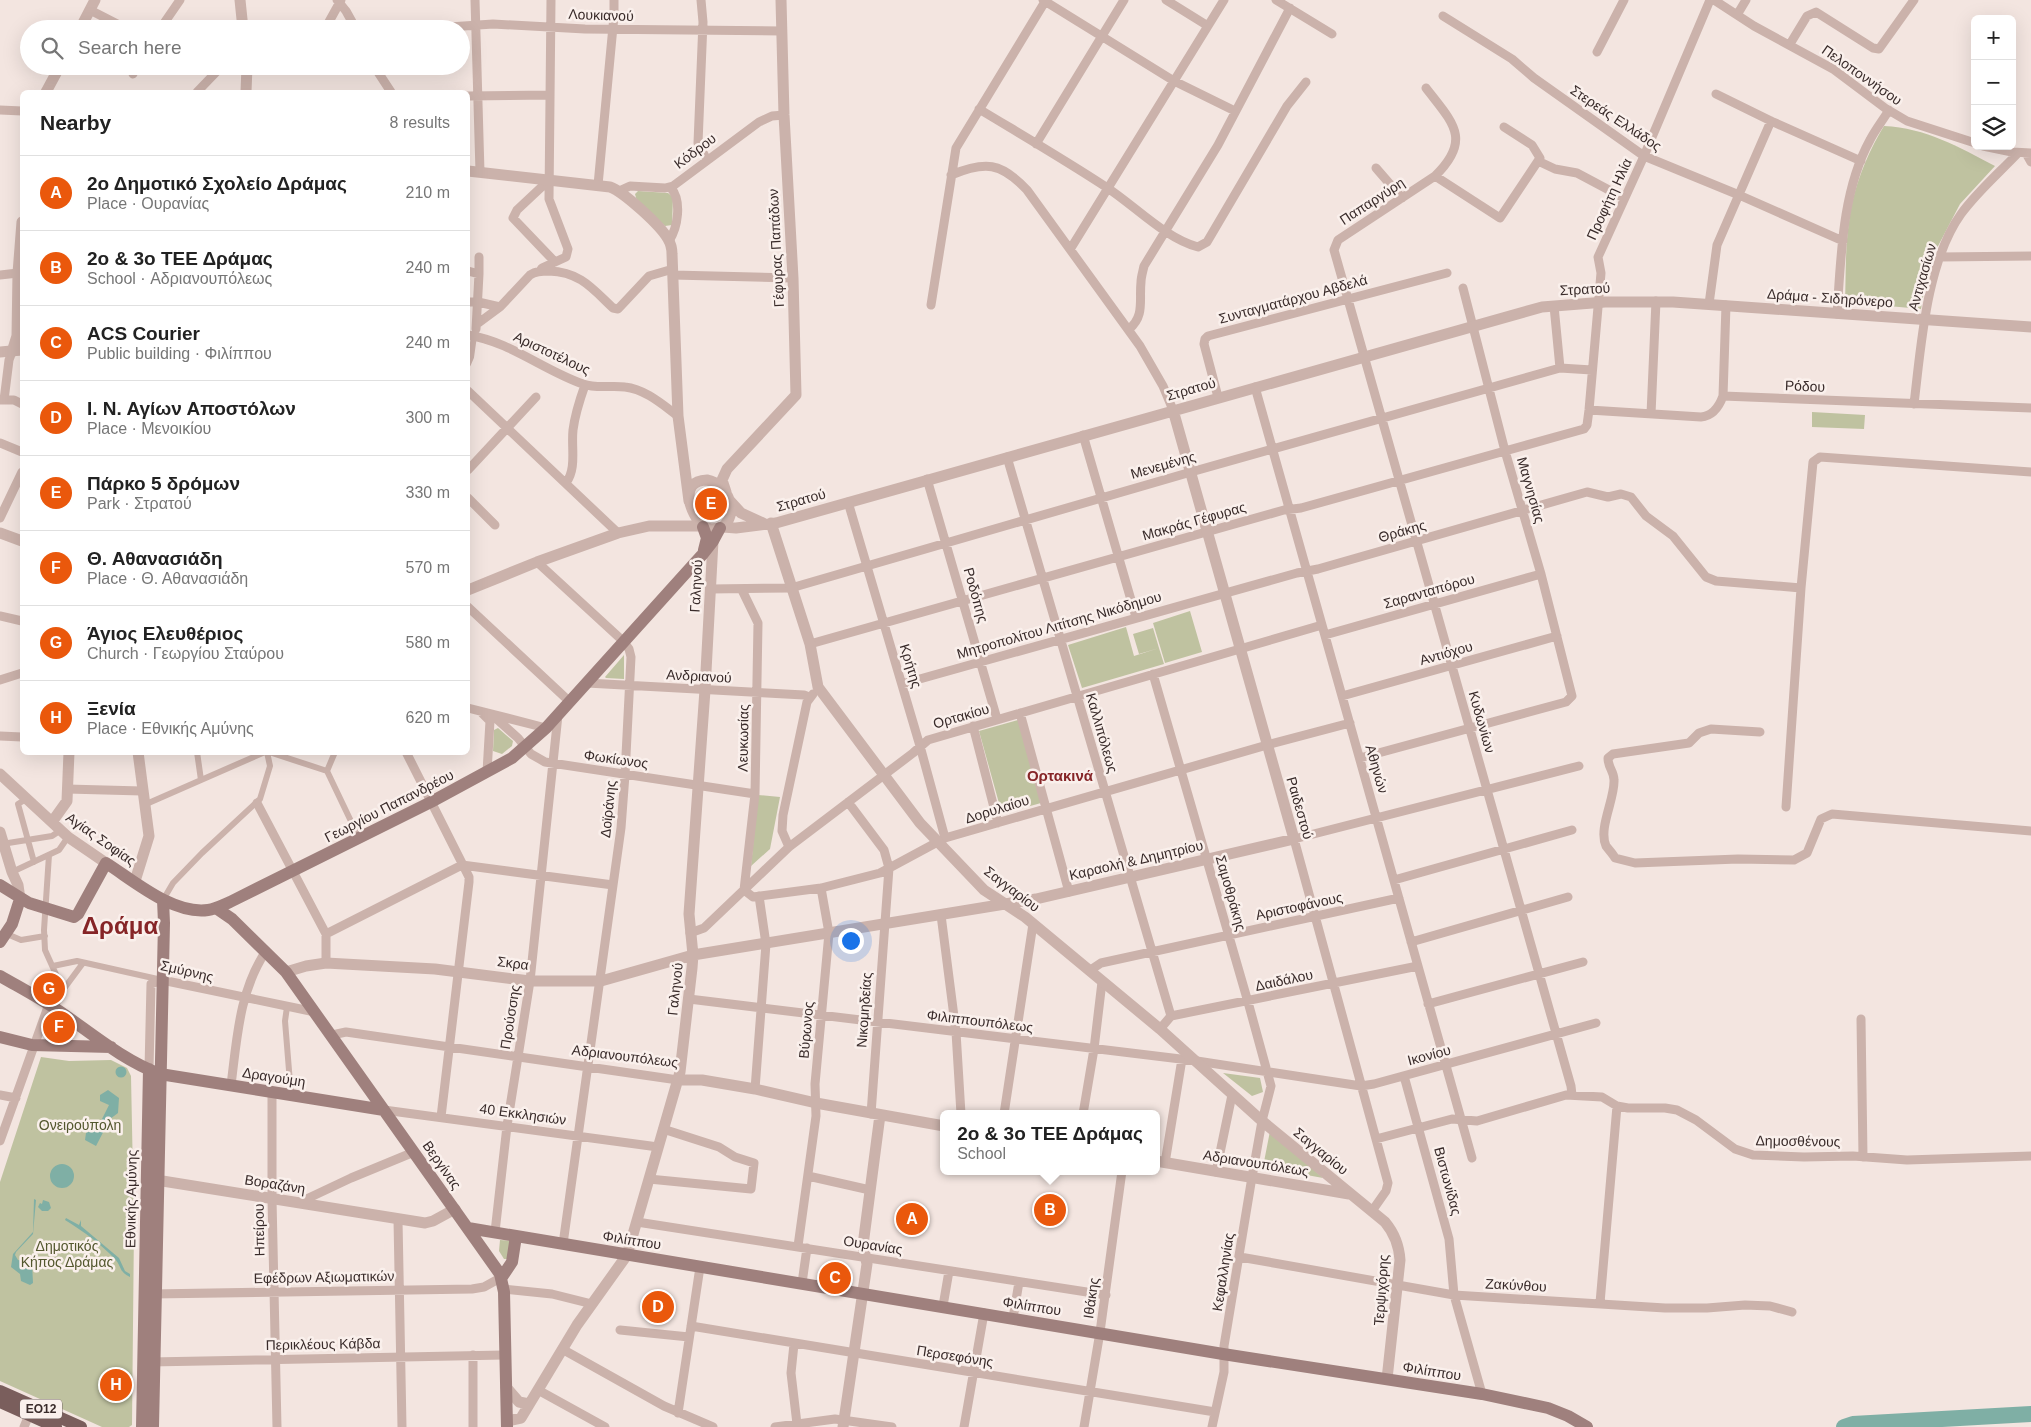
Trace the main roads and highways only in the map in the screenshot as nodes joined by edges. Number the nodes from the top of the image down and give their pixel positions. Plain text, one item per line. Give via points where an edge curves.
1 (702, 526) road end
2 (721, 528) road end
3 (702, 554) junction
4 (0, 885) edge
5 (20, 899) junction
6 (163, 900) junction
7 (216, 908) junction
8 (3, 938) edge
9 (0, 976) edge
10 (0, 1037) edge
11 (110, 1047) junction
12 (154, 1071) junction
13 (384, 1110) junction
14 (468, 1228) junction
15 (516, 1236) junction
16 (503, 1283) junction
17 (0, 1391) edge
18 (0, 1402) edge
19 (507, 1424) edge
20 (56, 1427) edge
21 (81, 1427) edge
22 (144, 1427) edge
23 (1587, 1427) edge

1 - 3 main road via 707,538
2 - 3 main road, Γεωργίου Παπανδρέου
3 - 7 main road, Γεωργίου Παπανδρέου via 526,748 431,802
4 - 5 main road
5 - 6 main road, Αγίας Σοφίας via 75,917 106,863
5 - 8 main road via 16,916
6 - 7 main road, Αγίας Σοφίας via 191,910
6 - 12 main road, Εθνικής Αμύνης via 162,980
7 - 13 main road, Βεργίνας via 232,919 286,972
9 - 11 main road via 52,1006
10 - 11 main road via 35,1045
11 - 12 main road
12 - 13 main road, Δραγούμη
12 - 22 main road, Εθνικής Αμύνης via 149,1362
13 - 14 main road, Βεργίνας
14 - 15 main road, Φιλίππου
14 - 16 main road, Βεργίνας
15 - 16 main road via 512,1262
15 - 23 main road, Φιλίππου via 1482,1394 1548,1408
16 - 19 main road
17 - 21 main road, ΕΟ12
18 - 20 main road, ΕΟ12

